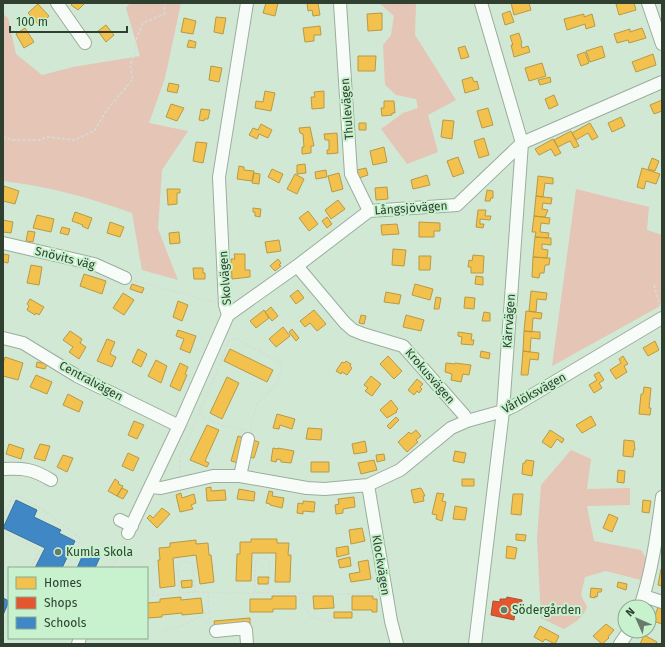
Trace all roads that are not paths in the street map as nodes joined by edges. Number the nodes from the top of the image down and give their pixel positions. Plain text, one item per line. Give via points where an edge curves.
1 (57, 3) edge
2 (247, 3) edge
3 (340, 3) edge
4 (481, 3) edge
5 (648, 3) edge
6 (85, 43) dead end
7 (662, 44) edge
8 (662, 82) edge
9 (522, 143) junction
10 (369, 211) junction
11 (3, 243) edge
12 (297, 266) junction
13 (125, 278) road end
14 (227, 310) junction
15 (662, 318) edge
16 (3, 338) edge
17 (503, 411) junction
18 (467, 421) junction
19 (179, 426) junction
20 (248, 439) dead end
21 (3, 469) edge
22 (240, 476) junction
23 (51, 480) dead end
24 (368, 485) junction
25 (150, 487) junction
26 (662, 497) edge
27 (120, 520) dead end
28 (642, 599) edge
29 (216, 631) dead end
30 (247, 644) edge
31 (397, 644) edge
32 (466, 644) edge
33 (475, 644) edge

1 - 6 street
2 - 14 street, Skolvägen via 220,177
3 - 10 street, Thulevägen via 351,174
4 - 9 street, Kärrvägen
5 - 7 street
8 - 9 street, Långsjövägen
9 - 10 street, Långsjövägen via 457,205
9 - 17 street, Kärrvägen
10 - 12 street, Långsjövägen
11 - 13 street, Snövits väg via 94,264
12 - 14 street, Långsjövägen
12 - 18 street, Krokusvägen via 353,330 403,346
14 - 19 street, Skolvägen
15 - 17 street, Vårlöksvägen
16 - 19 street, Centralvägen via 23,343 78,376
17 - 18 street, Vårlöksvägen
17 - 33 street, Kärrvägen
18 - 24 street, Vårlöksvägen via 451,428 400,470
19 - 25 street, Skolvägen
20 - 22 street
21 - 23 street via 28,469
22 - 24 street, Vårlöksvägen via 307,488
22 - 25 street, Vårlöksvägen via 213,476 161,488
24 - 31 street, Klockvägen
25 - 27 street, Skolvägen via 130,529
26 - 28 street via 658,529
29 - 30 street via 245,628
32 - 33 street

